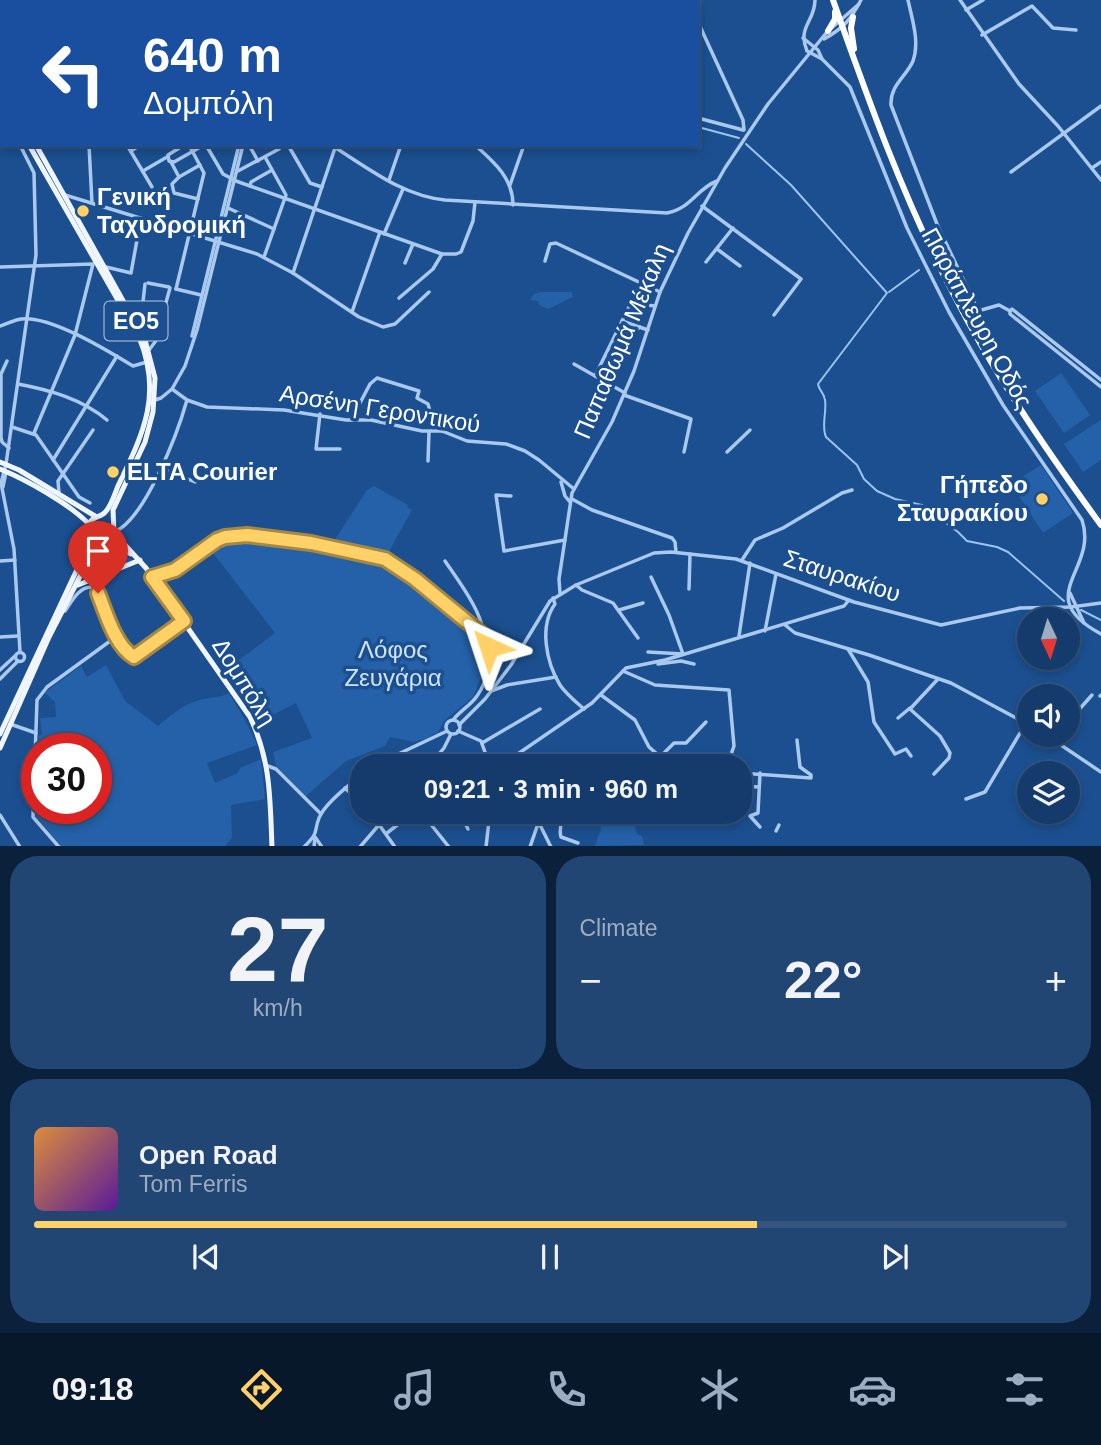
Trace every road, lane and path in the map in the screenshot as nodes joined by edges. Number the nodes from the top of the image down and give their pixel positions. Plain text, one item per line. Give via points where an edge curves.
1 (815, 0) edge
2 (908, 0) edge
3 (960, 0) edge
4 (983, 0) edge
5 (834, 2) edge
6 (860, 2) edge
7 (965, 10) junction
8 (853, 17) junction
9 (841, 24) junction
10 (700, 26) edge
11 (828, 30) junction
12 (1076, 30) dead end
13 (982, 35) junction
14 (803, 38) junction
15 (822, 40) junction
16 (815, 47) junction
17 (809, 53) junction
18 (854, 58) junction
19 (822, 59) junction
20 (1101, 106) edge
21 (700, 118) edge
22 (746, 131) junction
23 (1064, 133) junction
24 (21, 147) edge
25 (30, 147) edge
26 (37, 147) edge
27 (89, 147) edge
28 (127, 147) edge
29 (181, 147) edge
30 (190, 147) edge
31 (202, 147) edge
32 (206, 147) edge
33 (241, 147) edge
34 (241, 147) edge
35 (250, 147) edge
36 (278, 147) edge
37 (289, 147) edge
38 (334, 147) edge
39 (336, 147) edge
40 (400, 147) edge
41 (477, 147) edge
42 (523, 147) edge
43 (193, 152) junction
44 (265, 157) junction
45 (167, 158) junction
46 (258, 161) junction
47 (171, 162) junction
48 (1101, 162) edge
49 (200, 165) junction
50 (1093, 168) junction
51 (272, 170) junction
52 (143, 171) junction
53 (238, 171) junction
54 (1011, 172) dead end
55 (179, 177) junction
56 (234, 180) junction
57 (389, 180) junction
58 (1101, 180) edge
59 (717, 181) junction
60 (510, 185) junction
61 (250, 186) junction
62 (152, 187) dead end
63 (322, 187) junction
64 (403, 189) junction
65 (63, 194) junction
66 (285, 199) junction
67 (198, 200) junction
68 (475, 202) junction
69 (92, 203) junction
70 (513, 205) junction
71 (702, 206) junction
72 (228, 208) junction
73 (314, 209) junction
74 (141, 218) junction
75 (733, 228) junction
76 (274, 229) junction
77 (190, 233) junction
78 (382, 233) junction
79 (218, 241) junction
80 (413, 244) junction
81 (718, 249) junction
82 (442, 254) junction
83 (264, 257) junction
84 (545, 261) dead end
85 (706, 262) dead end
86 (96, 263) junction
87 (405, 263) dead end
88 (35, 266) junction
89 (740, 266) dead end
90 (0, 267) edge
91 (106, 267) junction
92 (293, 273) junction
93 (170, 288) junction
94 (176, 289) junction
95 (429, 292) dead end
96 (660, 292) junction
97 (201, 295) junction
98 (398, 298) dead end
99 (655, 306) junction
100 (1010, 311) junction
101 (352, 312) junction
102 (978, 312) junction
103 (774, 315) dead end
104 (981, 317) dead end
105 (27, 319) junction
106 (622, 321) junction
107 (0, 326) edge
108 (640, 327) junction
109 (140, 328) junction
110 (648, 330) junction
111 (75, 335) junction
112 (615, 335) junction
113 (193, 338) junction
114 (149, 351) junction
115 (117, 356) junction
116 (7, 361) dead end
117 (148, 362) junction
118 (574, 364) dead end
119 (0, 372) edge
120 (595, 376) junction
121 (1101, 380) edge
122 (18, 384) junction
123 (1101, 387) edge
124 (172, 388) junction
125 (51, 393) junction
126 (624, 394) junction
127 (187, 400) junction
128 (152, 401) junction
129 (87, 405) junction
130 (0, 409) edge
131 (320, 414) junction
132 (107, 420) dead end
133 (351, 420) junction
134 (12, 426) junction
135 (93, 430) dead end
136 (750, 430) dead end
137 (442, 431) junction
138 (429, 432) junction
139 (34, 433) junction
140 (9, 448) junction
141 (340, 449) dead end
142 (684, 452) dead end
143 (727, 452) dead end
144 (53, 460) junction
145 (428, 461) dead end
146 (3, 463) edge
147 (162, 468) junction
148 (219, 468) dead end
149 (3, 471) edge
150 (63, 475) junction
151 (561, 480) junction
152 (2, 488) edge
153 (574, 489) junction
154 (852, 490) dead end
155 (59, 494) junction
156 (511, 496) dead end
157 (570, 500) junction
158 (90, 503) dead end
159 (103, 514) junction
160 (95, 516) junction
161 (112, 519) junction
162 (89, 524) junction
163 (1101, 525) edge
164 (114, 533) junction
165 (91, 536) junction
166 (565, 540) junction
167 (102, 541) junction
168 (676, 552) junction
169 (690, 554) junction
170 (134, 555) junction
171 (15, 560) junction
172 (139, 560) junction
173 (0, 561) edge
174 (445, 561) dead end
175 (741, 561) junction
176 (750, 563) junction
177 (776, 573) junction
178 (152, 577) junction
179 (651, 577) dead end
180 (576, 585) junction
181 (75, 587) junction
182 (689, 589) dead end
183 (1068, 592) junction
184 (560, 593) junction
185 (553, 598) junction
186 (849, 600) junction
187 (643, 603) dead end
188 (1101, 603) edge
189 (1071, 607) edge
190 (1078, 607) joint
191 (1017, 609) edge
192 (619, 610) junction
193 (1080, 612) edge
194 (60, 615) junction
195 (1080, 619) edge
196 (184, 621) junction
197 (785, 625) junction
198 (1085, 625) junction
199 (765, 631) junction
200 (1101, 634) edge
201 (483, 635) junction
202 (18, 636) junction
203 (117, 636) junction
204 (739, 636) junction
205 (0, 637) edge
206 (638, 638) dead end
207 (848, 649) junction
208 (648, 652) dead end
209 (18, 653) junction
210 (683, 654) junction
211 (24, 658) junction
212 (18, 661) junction
213 (653, 663) junction
214 (34, 664) junction
215 (694, 664) dead end
216 (0, 670) edge
217 (623, 671) junction
218 (556, 677) junction
219 (0, 679) edge
220 (939, 679) junction
221 (491, 691) junction
222 (601, 695) junction
223 (1091, 695) dead end
224 (910, 708) junction
225 (1080, 708) edge
226 (540, 709) dead end
227 (584, 709) junction
228 (898, 718) dead end
229 (1017, 719) edge
230 (453, 720) junction
231 (706, 722) dead end
232 (10, 724) junction
233 (459, 725) junction
234 (458, 731) junction
235 (449, 732) junction
236 (36, 733) joint
237 (0, 734) edge
238 (797, 740) dead end
239 (1017, 740) edge
240 (482, 743) junction
241 (1065, 747) edge
242 (0, 748) edge
243 (400, 754) edge
244 (439, 754) edge
245 (485, 754) edge
246 (518, 754) edge
247 (657, 754) edge
248 (663, 754) edge
249 (731, 754) edge
250 (911, 756) dead end
251 (268, 766) junction
252 (1101, 772) edge
253 (752, 774) edge
254 (760, 774) junction
255 (934, 774) dead end
256 (350, 784) edge
257 (752, 787) edge
258 (760, 787) junction
259 (345, 788) junction
260 (350, 793) edge
261 (965, 799) dead end
262 (321, 814) junction
263 (0, 815) edge
264 (39, 824) edge
265 (380, 824) joint
266 (399, 824) edge
267 (431, 824) edge
268 (465, 824) edge
269 (489, 824) edge
270 (540, 824) joint
271 (560, 824) edge
272 (779, 825) dead end
273 (760, 827) dead end
274 (468, 829) dead end
275 (776, 831) dead end
276 (387, 833) junction
277 (315, 836) junction
278 (579, 843) dead end
279 (533, 845) edge
280 (20, 846) edge
281 (59, 846) edge
282 (272, 846) edge
283 (304, 846) edge
284 (314, 846) edge
285 (322, 846) edge
286 (360, 846) edge
287 (395, 846) edge
288 (449, 846) edge
289 (486, 846) edge
290 (551, 846) edge

1 - 14 street
2 - 102 street via 915,52 894,89 891,105 937,224
3 - 7 street
4 - 7 street
5 - 9 highway
5 - 11 highway via 835,19
6 - 8 street
6 - 9 street
7 - 13 street
8 - 9 street
8 - 18 highway
9 - 11 street
9 - 15 street
9 - 18 highway
10 - 22 street
11 - 15 street
12 - 13 street via 1053,28 1032,6
13 - 23 street
14 - 16 street, Παράπλευρη Οδός
14 - 17 street
15 - 16 street, Παπαθωμά Μέκαλη
16 - 17 street, Παπαθωμά Μέκαλη
16 - 19 street, Παράπλευρη Οδός
17 - 19 street, Παράπλευρη Οδός
17 - 22 street, Παπαθωμά Μέκαλη
18 - 163 highway via 896,172 953,293 1008,390
19 - 183 street, Παράπλευρη Οδός via 852,90 907,228 965,341 1082,520 1085,547
20 - 23 street
21 - 22 street
22 - 59 street, Παπαθωμά Μέκαλη
23 - 50 street
23 - 54 street
24 - 88 street via 34,173
25 - 86 main road, ΕΟ5
26 - 65 main road, ΕΟ5
27 - 69 street
28 - 52 street
29 - 45 street
30 - 43 street
31 - 43 street
32 - 56 street via 223,174
33 - 56 street
34 - 53 street
35 - 46 street
36 - 44 street
37 - 63 street via 310,183
38 - 63 street
39 - 57 street
40 - 57 street
41 - 60 street
42 - 60 street
43 - 47 street
43 - 49 street
44 - 46 street
44 - 51 street
45 - 47 street
45 - 52 street
46 - 53 street
47 - 55 street
48 - 50 street
49 - 55 street
49 - 67 street via 204,173
50 - 58 street
51 - 61 street
51 - 66 street
52 - 62 street
53 - 56 street
55 - 67 street via 172,184 173,191
56 - 61 street
56 - 72 street
56 - 79 street
57 - 64 street
59 - 70 street via 684,207 667,213
59 - 71 street, Παπαθωμά Μέκαλη
60 - 70 street
61 - 66 street
63 - 73 street
64 - 68 street via 438,200
64 - 78 street
65 - 69 street
65 - 91 main road, ΕΟ5
66 - 73 street
66 - 76 street
67 - 77 street
68 - 70 street
68 - 82 street via 461,251
69 - 74 street
71 - 75 street
71 - 96 street, Παπαθωμά Μέκαλη
72 - 76 street
72 - 79 street
73 - 78 street
73 - 92 street
74 - 77 street
74 - 91 street via 131,274
75 - 81 street
75 - 103 street via 800,279
76 - 83 street
77 - 79 street
77 - 94 street
78 - 80 street
78 - 101 street
79 - 83 street
79 - 97 street
79 - 113 street
80 - 82 street
80 - 87 street
81 - 85 street
81 - 89 street
82 - 98 street via 433,269
83 - 92 street
84 - 96 street via 550,244 557,243
86 - 88 street
86 - 111 street
86 - 117 main road, ΕΟ5 via 139,337
88 - 90 street
88 - 105 street
91 - 109 main road, ΕΟ5
92 - 101 street
93 - 94 street
93 - 109 street via 147,283
93 - 114 street
94 - 97 street
95 - 101 street via 390,327
96 - 99 street, Παπαθωμά Μέκαλη
97 - 113 street
99 - 106 street via 632,305
99 - 110 street, Παπαθωμά Μέκαλη
100 - 102 street via 999,305
100 - 121 street
100 - 123 street
102 - 104 street
105 - 107 street
105 - 111 street
105 - 122 street
106 - 108 street
106 - 112 street
108 - 110 street
108 - 112 street via 629,335
109 - 114 main road, ΕΟ5
110 - 126 street, Παπαθωμά Μέκαλη
111 - 115 street
111 - 125 street
112 - 120 street
113 - 124 street
114 - 128 main road, ΕΟ5 via 155,378
115 - 117 street via 134,367
115 - 129 street
116 - 119 street
117 - 128 main road, ΕΟ5
118 - 120 street
119 - 130 street
120 - 126 street
122 - 125 street
122 - 134 street
124 - 127 street, Αρσένη Γεροντικού
124 - 128 street
125 - 129 street
125 - 139 street
126 - 142 street via 690,419
126 - 153 street, Παπαθωμά Μέκαλη
127 - 131 street, Αρσένη Γεροντικού via 214,408
127 - 147 street
128 - 159 main road, ΕΟ5 via 142,436
128 - 161 main road, ΕΟ5 via 148,435
129 - 132 street
129 - 144 street
130 - 140 street via 2,441
131 - 133 street, Αρσένη Γεροντικού
131 - 141 street via 316,448
133 - 137 street via 377,379 419,391 417,398 428,404 433,422
133 - 138 street, Αρσένη Γεροντικού
134 - 139 street
134 - 140 street
135 - 150 street
136 - 143 street
137 - 138 street, Αρσένη Γεροντικού
137 - 151 street, Αρσένη Γεροντικού via 459,439 526,451
138 - 145 street
139 - 144 street
140 - 146 street
144 - 150 street
146 - 149 street
146 - 155 main road
147 - 148 street via 195,482
147 - 164 street via 134,516
149 - 152 street
149 - 162 main road
150 - 155 street via 57,482
150 - 158 street via 80,499
151 - 153 street, Αρσένη Γεροντικού
151 - 157 street
152 - 171 street
153 - 157 street, Παπαθωμά Μέκαλη
154 - 175 street via 755,540
155 - 160 main road
156 - 166 street via 496,495 504,551
157 - 166 street, Παπαθωμά Μέκαλη
157 - 168 street via 673,539
159 - 160 main road
159 - 161 main road
160 - 162 main road
161 - 164 main road, ΕΟ5
162 - 165 main road
164 - 167 main road
164 - 170 main road, Δομπόλη
165 - 167 main road
165 - 214 main road
166 - 184 street, Παπαθωμά Μέκαλη
167 - 170 main road
167 - 181 main road
168 - 169 street, Σταυρακίου
168 - 180 street, Σταυρακίου via 654,553
169 - 175 street, Σταυρακίου
169 - 182 street
170 - 172 main road, Δομπόλη
171 - 173 street
171 - 202 street
172 - 178 main road, Δομπόλη
172 - 181 main road
174 - 201 street via 475,610
175 - 176 street, Σταυρακίου
176 - 177 street, Σταυρακίου
176 - 204 street
177 - 186 street, Σταυρακίου
177 - 199 street
178 - 196 main road, Δομπόλη
178 - 201 street via 175,570 225,537 257,536 322,545 385,559
179 - 210 street
180 - 184 street, Σταυρακίου
180 - 192 street via 609,600
181 - 194 main road
183 - 189 street
183 - 190 street
184 - 185 street, Σταυρακίου
185 - 218 street via 545,633
185 - 221 street, Σταυρακίου
186 - 191 street, Σταυρακίου via 943,625
186 - 197 street via 840,608
187 - 192 street
188 - 190 street, Σταυρακίου
192 - 206 street
193 - 198 street
194 - 203 street via 80,591 92,587
194 - 214 main road
195 - 198 street
196 - 203 street via 133,657
196 - 251 main road, Δομπόλη via 244,708
197 - 199 street
197 - 207 street via 795,634
198 - 200 street
199 - 204 street
201 - 230 street via 489,650 483,685
202 - 205 street
202 - 209 street
203 - 236 street via 40,694
204 - 210 street
207 - 220 street
207 - 250 street via 868,682 878,729 895,754 906,749
208 - 210 street
209 - 211 street
209 - 212 street
209 - 216 street
210 - 213 street
211 - 212 street
211 - 214 street
212 - 219 street
213 - 215 street
213 - 217 street
214 - 232 main road
214 - 237 main road
217 - 222 street
217 - 249 street via 655,685 729,690
218 - 221 street
218 - 227 street
220 - 224 street
220 - 229 street
221 - 233 street, Σταυρακίου
222 - 227 street
222 - 247 street via 632,718
223 - 225 street
224 - 228 street
224 - 255 street via 940,736 950,753
226 - 240 street
227 - 246 street
230 - 233 street
230 - 235 street via 447,724
231 - 248 street via 686,743 674,743
232 - 236 street
232 - 242 main road
233 - 234 street
234 - 235 street
234 - 240 street
235 - 243 street
235 - 244 street
238 - 254 street via 800,766 811,778
239 - 261 street via 985,792
240 - 245 street
241 - 252 street
251 - 262 street
251 - 282 main road, Δομπόλη
253 - 254 street
254 - 258 street
256 - 259 street
257 - 258 street
258 - 273 street via 758,813 750,817
259 - 260 street
259 - 262 street
262 - 277 street
263 - 280 street
264 - 281 street
265 - 276 street
265 - 286 street
266 - 276 street
267 - 288 street
268 - 274 street
269 - 289 street
270 - 279 street
270 - 290 street
271 - 278 street via 561,837
272 - 275 street
276 - 287 street
277 - 283 street
277 - 284 street
277 - 285 street

